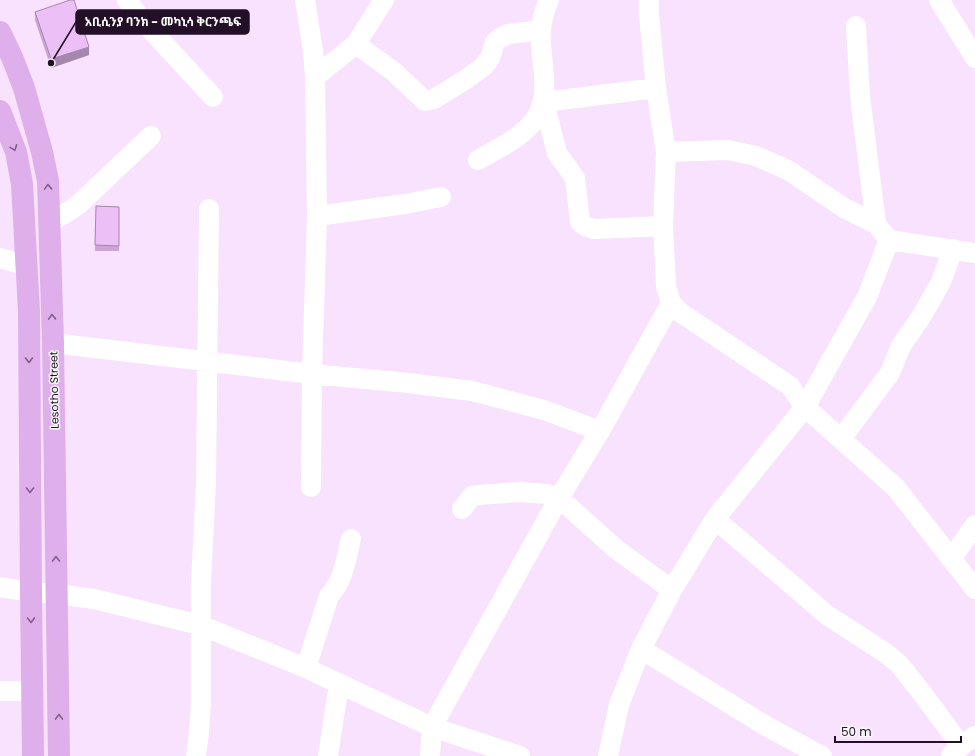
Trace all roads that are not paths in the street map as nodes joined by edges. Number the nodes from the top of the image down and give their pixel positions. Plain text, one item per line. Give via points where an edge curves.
1 (127, 0) edge
2 (305, 0) edge
3 (384, 0) edge
4 (548, 0) edge
5 (649, 0) edge
6 (939, 0) edge
7 (856, 26) dead end
8 (541, 30) junction
9 (0, 32) edge
10 (356, 44) junction
11 (975, 58) edge
12 (315, 77) junction
13 (656, 88) junction
14 (213, 97) dead end
15 (544, 102) junction
16 (0, 111) edge
17 (151, 136) dead end
18 (666, 152) junction
19 (478, 160) dead end
20 (441, 197) dead end
21 (208, 209) dead end
22 (317, 216) junction
23 (49, 222) junction
24 (876, 224) junction
25 (662, 226) junction
26 (889, 240) junction
27 (953, 249) junction
28 (975, 253) edge
29 (0, 258) edge
30 (27, 266) junction
31 (671, 303) junction
32 (53, 343) junction
33 (207, 362) junction
34 (312, 374) junction
35 (805, 407) junction
36 (600, 430) junction
37 (841, 439) junction
38 (311, 487) dead end
39 (559, 498) junction
40 (462, 509) dead end
41 (715, 519) junction
42 (975, 525) edge
43 (351, 539) dead end
44 (951, 559) junction
45 (0, 587) edge
46 (975, 589) edge
47 (672, 590) junction
48 (31, 592) junction
49 (57, 594) junction
50 (200, 625) junction
51 (641, 649) junction
52 (306, 668) junction
53 (339, 684) junction
54 (0, 691) edge
55 (33, 691) junction
56 (432, 727) junction
57 (962, 746) edge
58 (33, 756) edge
59 (59, 756) edge
60 (196, 756) edge
61 (328, 756) edge
62 (430, 756) edge
63 (520, 756) edge
64 (608, 756) edge
65 (822, 756) edge

1 - 14 street via 142,20
2 - 12 street
3 - 10 street
4 - 8 street
5 - 13 street
6 - 11 street
7 - 24 street via 860,96
8 - 10 street via 509,34 500,38 495,42 484,67 434,99 425,101 393,71
8 - 15 street
23 -> 9 main road, Lesotho Street via 48,181 42,152 24,88
10 - 12 street
12 - 22 street
13 - 15 street
13 - 18 street
15 - 19 street via 533,122 520,135
15 - 25 street via 557,153 575,178 580,222 594,228
16 -> 30 main road via 16,152 22,184
17 - 23 street via 78,205
18 - 24 street via 728,150 756,156 788,170 844,208
18 - 25 street
20 - 22 street
21 - 33 street
22 - 34 street
32 -> 23 main road, Lesotho Street
24 - 26 street
25 - 31 street via 666,286
26 - 27 street
26 - 35 street via 866,297
27 - 28 street
27 - 37 street via 942,282 901,346 890,373
29 - 30 street
30 -> 48 main road
31 - 35 street via 681,313 790,386
31 - 36 street
32 - 33 street
49 -> 32 main road, Lesotho Street
33 - 34 street
33 - 50 street via 206,483
34 - 36 street via 472,391 544,410
34 - 38 street
35 - 37 street
35 - 41 street
36 - 39 street
37 - 44 street via 896,488
39 - 40 street via 547,494 519,492 478,495 472,496
39 - 47 street via 616,549
39 - 56 street
41 - 47 street
41 - 57 street via 827,615 899,664
42 - 44 street
43 - 52 street via 341,579 330,596
44 - 46 street
45 - 48 street
47 - 51 street
48 - 49 street
48 -> 55 main road
49 - 50 street via 94,599
59 -> 49 main road, Lesotho Street
50 - 52 street
50 - 60 street via 201,703
51 - 64 street via 619,706
51 - 65 street via 766,726
52 - 53 street
53 - 56 street
53 - 61 street
54 - 55 street
55 - 58 main road
56 - 62 street
56 - 63 street

